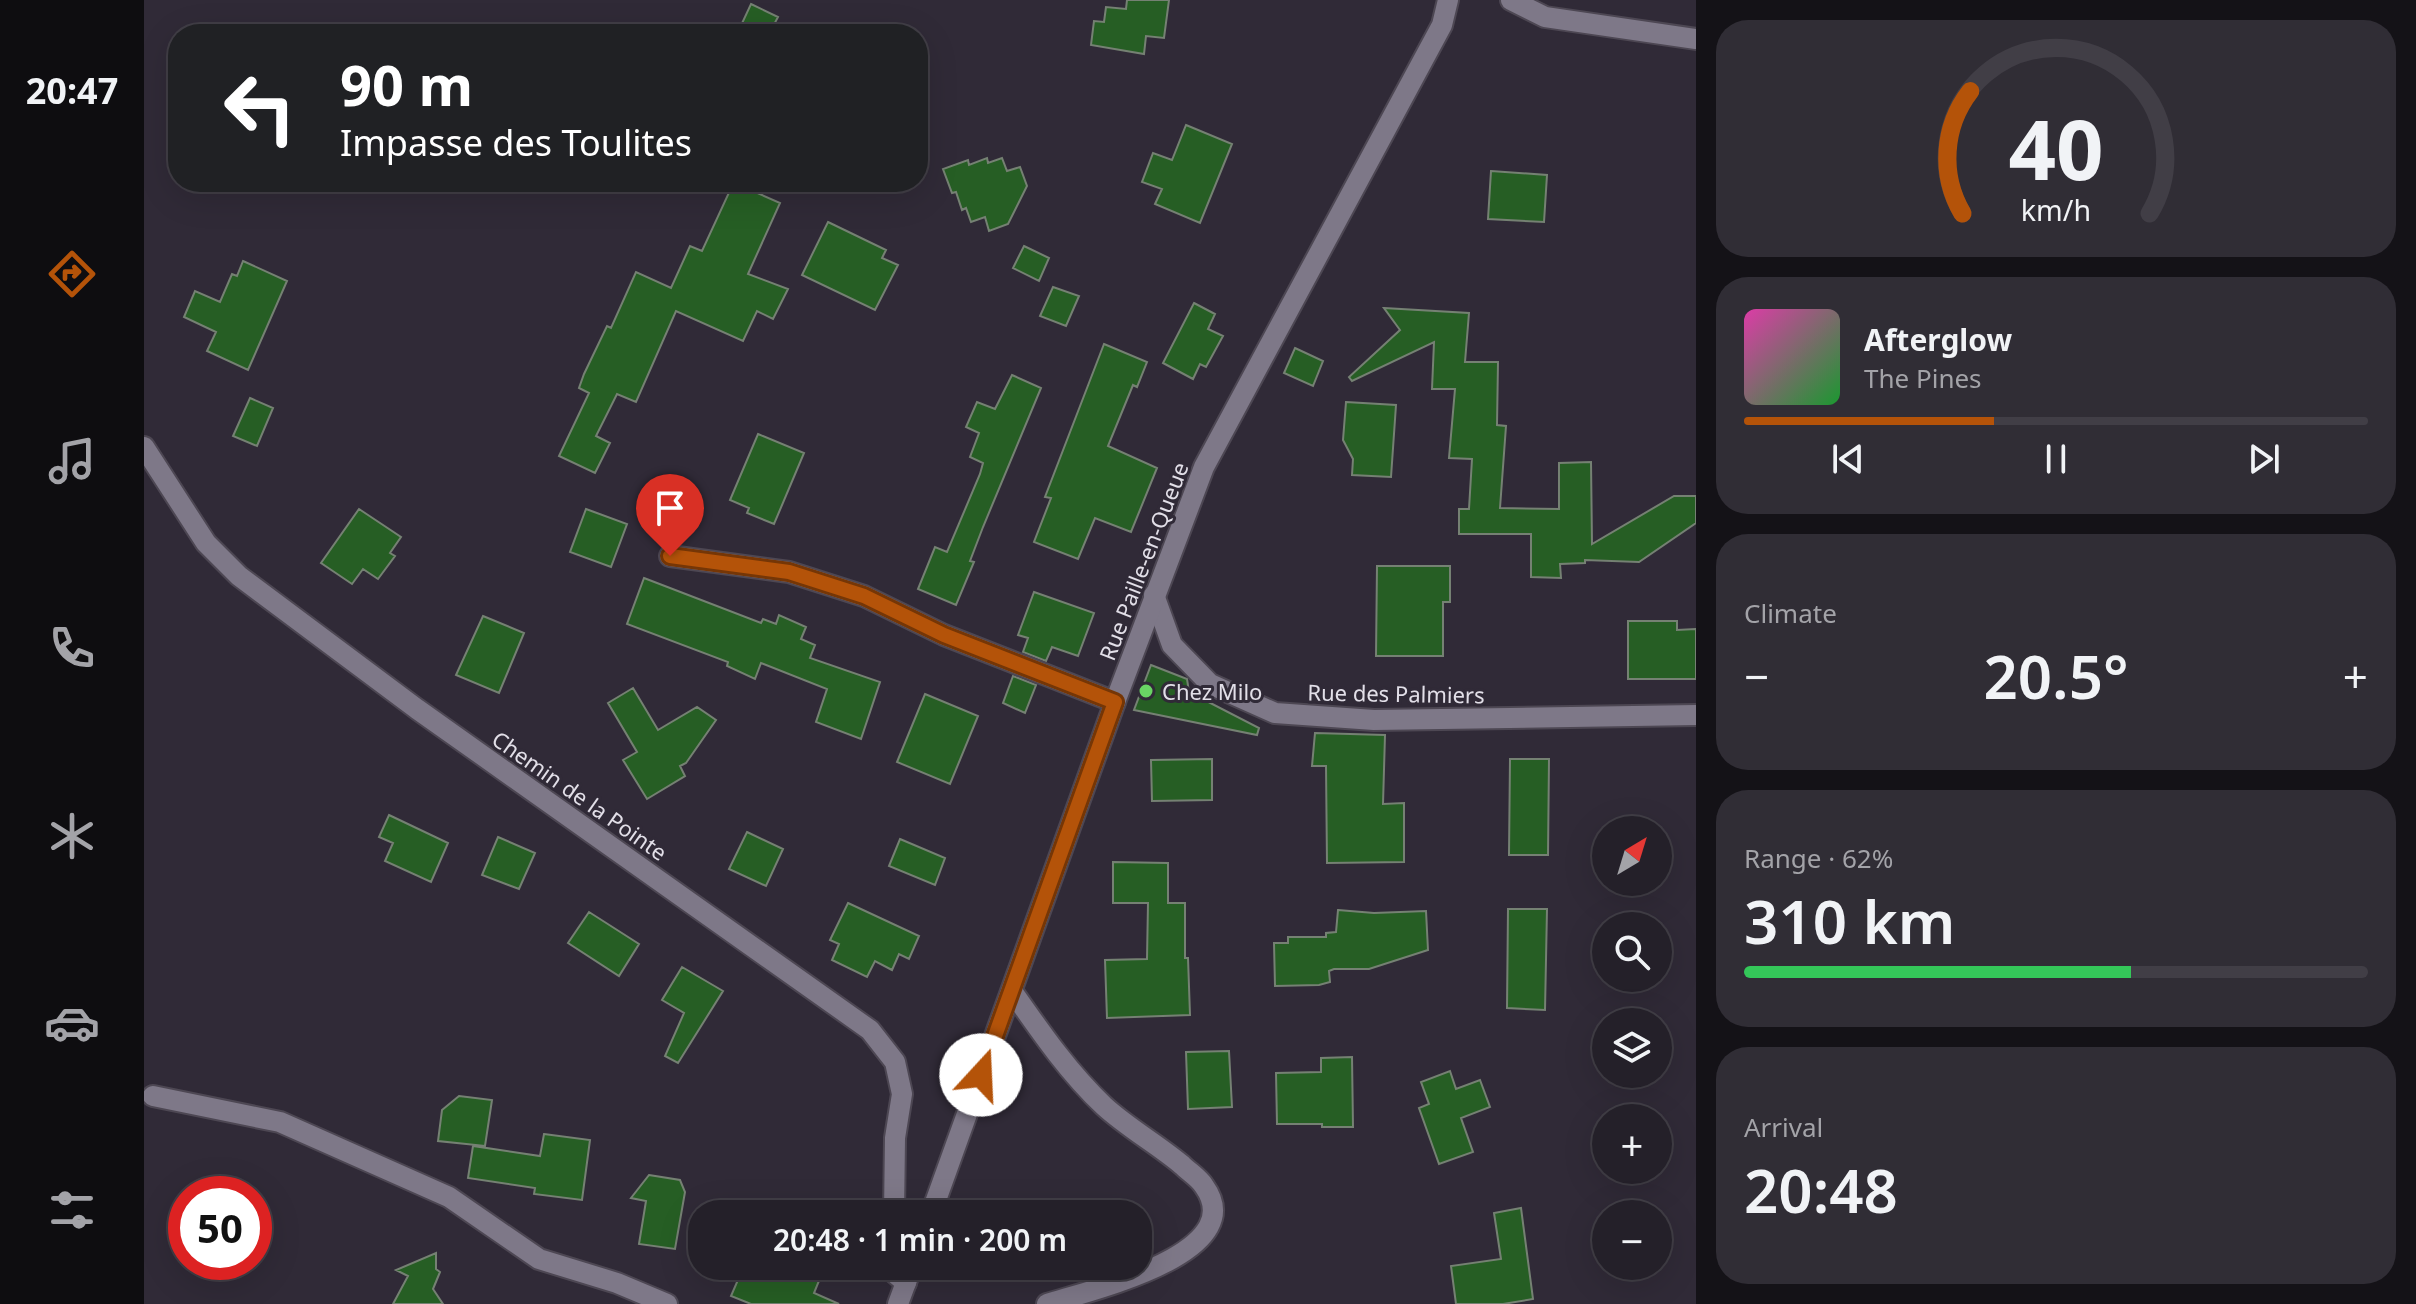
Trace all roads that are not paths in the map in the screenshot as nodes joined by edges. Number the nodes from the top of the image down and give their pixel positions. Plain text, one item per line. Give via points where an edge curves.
1 (1448, 0) edge
2 (1511, 0) edge
3 (1696, 39) edge
4 (144, 447) edge
5 (670, 556) dead end
6 (1154, 595) junction
7 (1115, 702) junction
8 (1696, 715) edge
9 (1012, 991) junction
10 (153, 1096) dead end
11 (894, 1200) edge
12 (936, 1200) edge
13 (907, 1280) edge
14 (667, 1304) edge
15 (898, 1304) edge
16 (1047, 1304) edge

1 - 6 street, Rue Paille-en-Queue via 1442,25 1204,467
2 - 3 street via 1545,17
4 - 11 street, Chemin de la Pointe via 206,543 239,576 417,709 870,1030 895,1062 902,1094
5 - 7 street via 789,572 849,591 944,635
6 - 7 street, Rue Paille-en-Queue
6 - 8 street, Rue des Palmiers via 1172,645 1210,684 1275,713 1374,720
7 - 9 street, Rue Paille-en-Queue
9 - 12 street, Rue Paille-en-Queue
9 - 16 street via 1058,1057 1105,1107 1203,1183 1213,1214 1204,1237 1155,1268
10 - 14 street via 280,1122 449,1197 539,1259
13 - 15 street

